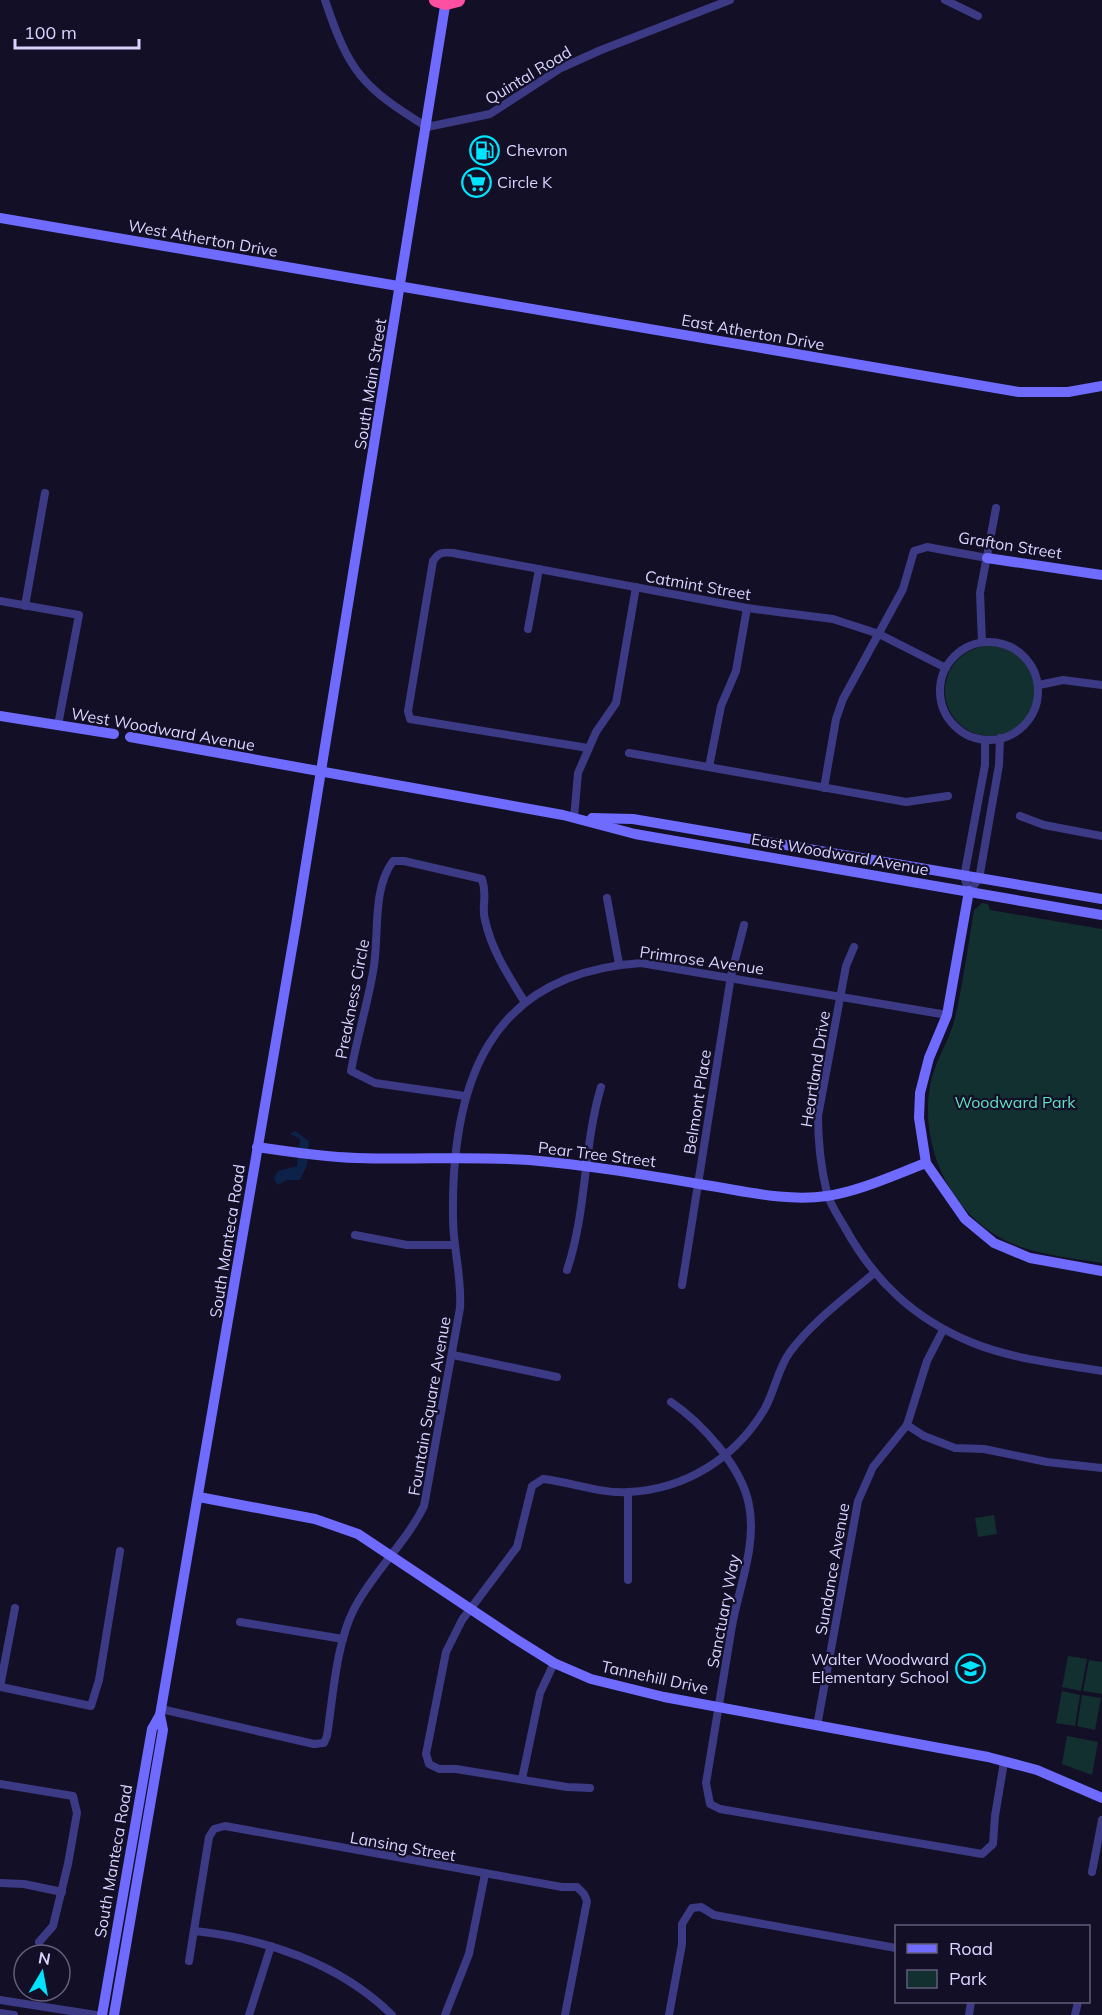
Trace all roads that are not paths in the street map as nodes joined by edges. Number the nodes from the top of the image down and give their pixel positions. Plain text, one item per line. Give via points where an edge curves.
1 (325, 0) edge
2 (730, 0) edge
3 (945, 0) edge
4 (446, 1) edge
5 (978, 16) dead end
6 (426, 127) junction
7 (0, 218) edge
8 (400, 287) junction
9 (1102, 386) edge
10 (45, 493) dead end
11 (996, 508) dead end
12 (987, 558) junction
13 (538, 569) junction
14 (1102, 575) edge
15 (636, 587) junction
16 (0, 601) edge
17 (25, 606) junction
18 (747, 608) junction
19 (528, 629) dead end
20 (879, 634) junction
21 (982, 642) junction
22 (946, 669) junction
23 (1039, 686) junction
24 (1102, 686) edge
25 (0, 716) edge
26 (58, 725) junction
27 (114, 734) joint
28 (130, 737) joint
29 (1000, 738) junction
30 (985, 740) junction
31 (588, 748) junction
32 (629, 753) dead end
33 (709, 767) junction
34 (321, 772) junction
35 (825, 788) junction
36 (948, 796) dead end
37 (1020, 816) dead end
38 (574, 818) junction
39 (1102, 836) edge
40 (964, 877) junction
41 (979, 879) junction
42 (969, 891) junction
43 (607, 898) dead end
44 (1102, 899) edge
45 (1102, 915) edge
46 (744, 925) dead end
47 (854, 947) dead end
48 (619, 964) junction
49 (731, 976) junction
50 (841, 997) junction
51 (525, 1001) junction
52 (947, 1015) junction
53 (601, 1087) dead end
54 (465, 1096) junction
55 (257, 1147) junction
56 (456, 1156) junction
57 (926, 1163) junction
58 (586, 1166) junction
59 (698, 1183) junction
60 (828, 1196) junction
61 (355, 1235) dead end
62 (455, 1245) junction
63 (567, 1270) dead end
64 (1102, 1271) edge
65 (873, 1274) junction
66 (682, 1285) dead end
67 (943, 1330) junction
68 (453, 1355) junction
69 (1102, 1371) edge
70 (557, 1377) dead end
71 (671, 1402) dead end
72 (907, 1425) junction
73 (725, 1456) junction
74 (1102, 1468) edge
75 (628, 1492) junction
76 (199, 1497) junction
77 (120, 1551) dead end
78 (392, 1555) junction
79 (628, 1580) dead end
80 (15, 1608) dead end
81 (471, 1609) junction
82 (240, 1622) dead end
83 (343, 1640) junction
84 (555, 1663) junction
85 (1, 1687) edge
86 (719, 1706) junction
87 (161, 1712) junction
88 (816, 1726) junction
89 (1004, 1761) junction
90 (522, 1779) junction
91 (0, 1784) edge
92 (590, 1788) dead end
93 (1102, 1798) edge
94 (1102, 1820) edge
95 (1092, 1872) dead end
96 (485, 1874) junction
97 (0, 1883) edge
98 (62, 1892) junction
99 (195, 1931) junction
100 (39, 1942) dead end
101 (272, 1946) junction
102 (895, 1948) edge
103 (189, 1961) dead end
104 (0, 2000) edge
105 (0, 2013) edge
106 (14, 2015) edge
107 (96, 2015) edge
108 (102, 2015) edge
109 (114, 2015) edge
110 (249, 2015) edge
111 (392, 2015) edge
112 (445, 2015) edge
113 (565, 2015) edge
114 (669, 2015) edge

1 - 6 street via 340,42 366,85
2 - 6 street, Quintal Road via 571,64 490,114
3 - 5 street
4 - 6 street, South Main Street
6 - 8 street, South Main Street
7 - 8 street, West Atherton Drive
8 - 9 street, East Atherton Drive via 1019,392 1068,392
8 - 34 street, South Main Street
10 - 17 street
11 - 12 street
12 - 14 street, Grafton Street
12 - 20 street, Grafton Street via 927,547 914,551 903,589
12 - 21 street via 980,602
13 - 15 street, Catmint Street
13 - 19 street
13 - 31 street, Catmint Street via 453,553 438,555 408,711 410,719
15 - 18 street, Catmint Street
15 - 31 street via 616,703
16 - 17 street
17 - 26 street via 79,615
18 - 20 street, Catmint Street via 833,619
18 - 33 street via 736,671 721,706
20 - 22 street, Catmint Street
20 - 35 street via 836,718
21 - 22 street via 959,652
21 - 23 street via 1000,643 1021,653 1031,664
22 - 30 street via 940,696 948,718 967,735
23 - 24 street via 1063,680
23 - 29 street via 1035,711 1026,724
25 - 26 street, West Woodward Avenue
26 - 27 street, West Woodward Avenue
27 - 28 street, West Woodward Avenue
28 - 34 street, West Woodward Avenue
29 - 30 street
29 - 41 street
30 - 40 street via 985,765
31 - 38 street via 578,772
32 - 33 street
33 - 35 street
34 - 38 street, East Woodward Avenue
34 - 55 street, South Manteca Road
35 - 36 street via 906,802
37 - 39 street via 1044,825
38 - 40 street, East Woodward Avenue via 633,819
38 - 42 street, East Woodward Avenue via 635,834
40 - 41 street, East Woodward Avenue
40 - 42 street
41 - 42 street
41 - 44 street, East Woodward Avenue
42 - 45 street, East Woodward Avenue
42 - 52 street
43 - 48 street
46 - 49 street, Belmont Place
47 - 50 street, Heartland Drive
48 - 49 street, Primrose Avenue via 641,963
48 - 51 street, Primrose Avenue via 554,982
49 - 50 street, Primrose Avenue
49 - 59 street, Belmont Place
50 - 52 street, Primrose Avenue
50 - 60 street, Heartland Drive via 818,1116
51 - 54 street, Primrose Avenue via 479,1060
51 - 54 street, Preakness Circle via 497,957 484,918 487,892 482,879 393,861 384,873 376,958 351,1071 375,1083
52 - 57 street via 928,1058 920,1093
53 - 58 street
54 - 56 street, Primrose Avenue
55 - 56 street, Pear Tree Street via 357,1158
55 - 76 street, South Manteca Road
56 - 58 street, Pear Tree Street
56 - 62 street, Fountain Square Avenue
57 - 60 street, Pear Tree Street
57 - 64 street via 965,1220 994,1243 1030,1258
58 - 59 street, Pear Tree Street
58 - 63 street via 576,1242
59 - 60 street, Pear Tree Street via 781,1197
59 - 66 street, Belmont Place
60 - 65 street, Heartland Drive
61 - 62 street via 407,1245
62 - 68 street, Fountain Square Avenue via 462,1285
65 - 67 street, Heartland Drive
65 - 73 street via 813,1326 792,1350 764,1409 739,1445
67 - 69 street, Heartland Drive via 1005,1353
67 - 72 street, Sundance Avenue via 927,1361
68 - 70 street
68 - 78 street, Fountain Square Avenue via 424,1506
71 - 73 street, Sanctuary Way via 691,1416
72 - 74 street via 955,1448
72 - 88 street, Sundance Avenue via 873,1467 858,1501
73 - 75 street via 684,1479
73 - 86 street, Sanctuary Way via 744,1489 751,1520
75 - 79 street
75 - 81 street via 559,1480 538,1481 532,1486 517,1547
76 - 78 street, Tannehill Drive via 335,1525
76 - 87 street, South Manteca Road
77 - 85 street via 92,1706
78 - 81 street, Tannehill Drive
78 - 83 street, Fountain Square Avenue via 354,1608
80 - 85 street
81 - 84 street, Tannehill Drive
81 - 90 street via 446,1652 426,1754 429,1764 439,1769
82 - 83 street
83 - 87 street, Fountain Square Avenue via 324,1743
84 - 86 street, Tannehill Drive via 591,1679 631,1690
84 - 90 street via 540,1693
86 - 88 street, Tannehill Drive
86 - 89 street, Sanctuary Way via 706,1783 708,1800 720,1809 976,1854 988,1852 993,1844
87 - 108 street, South Manteca Road via 152,1729
87 - 109 street, South Manteca Road via 163,1730
88 - 89 street, Tannehill Drive
89 - 93 street, Tannehill Drive via 1037,1770
90 - 92 street
91 - 98 street via 73,1796 77,1813
94 - 95 street
96 - 99 street, Lansing Street via 225,1826 214,1829 208,1837
96 - 112 street via 469,1954
96 - 113 street, Lansing Street via 577,1887 584,1894 587,1901
97 - 98 street
98 - 100 street via 52,1926
99 - 101 street via 233,1935
99 - 103 street
101 - 110 street
101 - 111 street via 327,1969
102 - 114 street via 692,1908 682,1924
104 - 107 street
105 - 106 street

